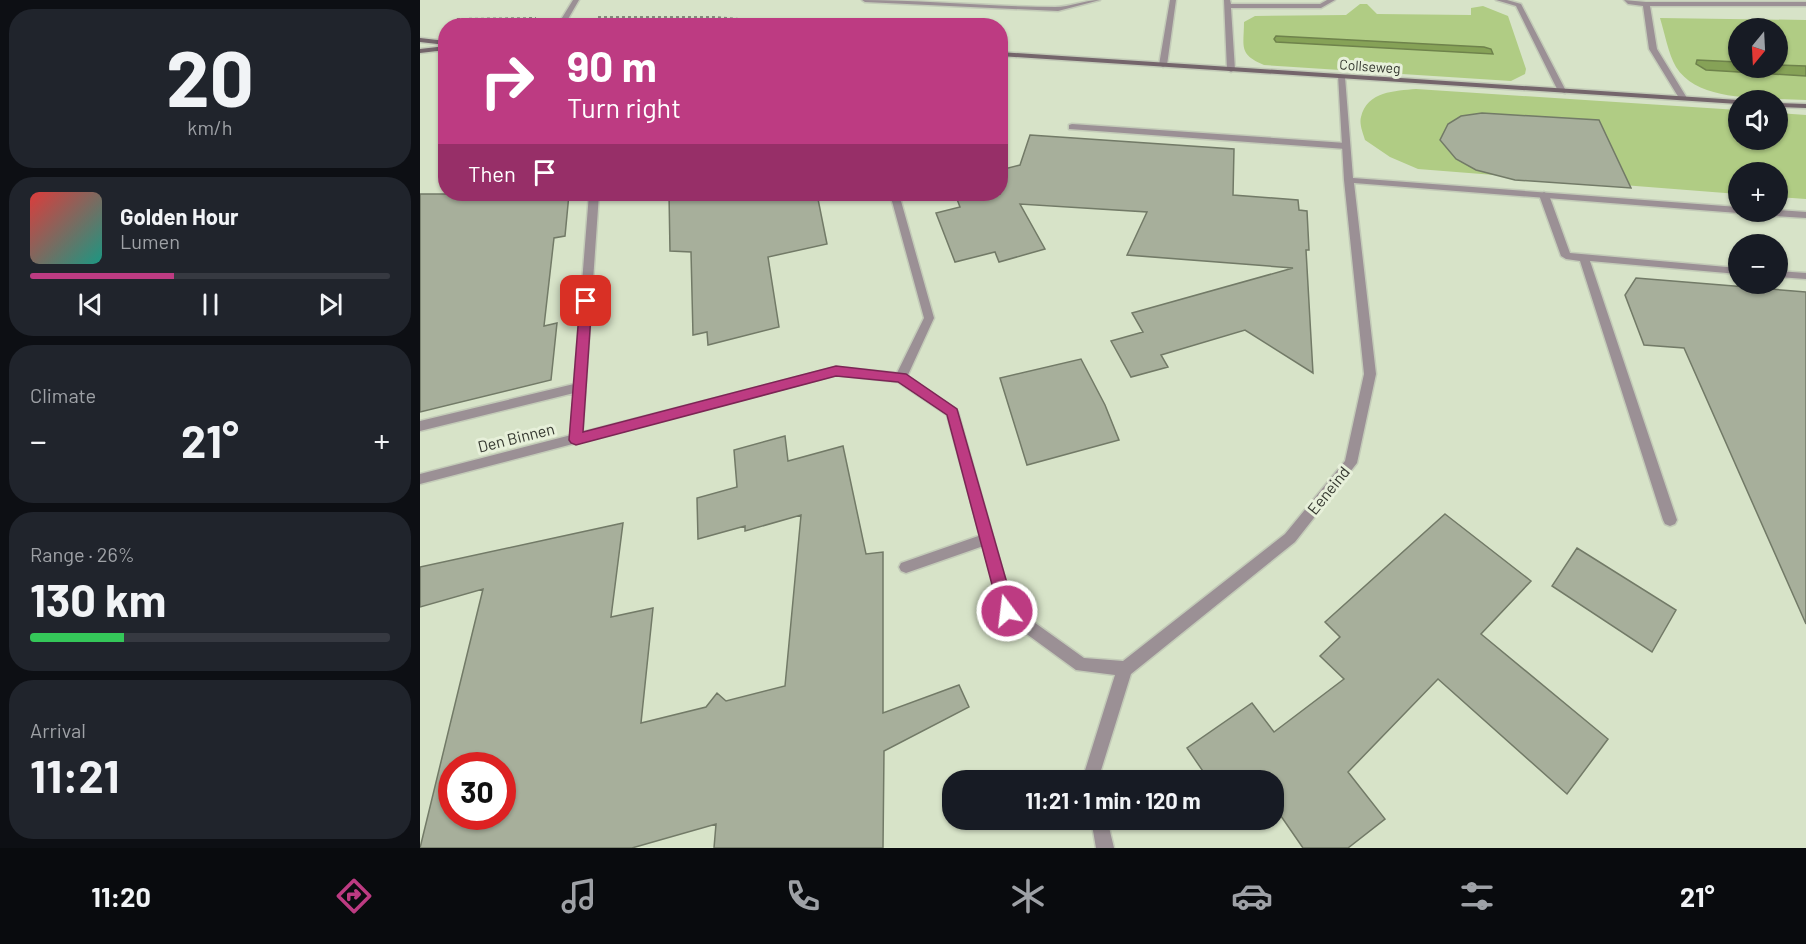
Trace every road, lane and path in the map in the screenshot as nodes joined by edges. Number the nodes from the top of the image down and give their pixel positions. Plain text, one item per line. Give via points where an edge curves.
1 (576, 0) edge
2 (865, 0) edge
3 (1097, 0) edge
4 (1173, 0) edge
5 (1332, 0) edge
6 (1499, 0) edge
7 (1627, 0) edge
8 (1227, 3) edge
9 (1646, 4) junction
10 (1806, 4) edge
11 (714, 17) dead end
12 (565, 18) edge
13 (727, 18) edge
14 (420, 40) edge
15 (438, 42) edge
16 (438, 49) edge
17 (420, 51) edge
18 (1008, 55) edge
19 (1162, 65) junction
20 (1231, 70) junction
21 (1341, 77) junction
22 (1562, 91) junction
23 (1683, 98) junction
24 (1728, 101) edge
25 (1788, 105) edge
26 (1806, 106) edge
27 (1072, 127) dead end
28 (1346, 146) junction
29 (1349, 180) junction
30 (1544, 195) junction
31 (593, 201) edge
32 (897, 201) edge
33 (1728, 209) edge
34 (1788, 214) edge
35 (1806, 215) edge
36 (1584, 257) junction
37 (1728, 270) edge
38 (1788, 275) edge
39 (1806, 276) edge
40 (901, 378) junction
41 (579, 387) junction
42 (420, 426) edge
43 (576, 440) junction
44 (420, 479) edge
45 (1670, 520) dead end
46 (987, 539) junction
47 (906, 567) dead end
48 (1125, 669) junction
49 (1093, 770) edge
50 (1101, 830) edge
51 (1105, 848) edge

1 - 12 street
2 - 3 street via 1058,9
4 - 19 street
5 - 8 street via 1321,6
6 - 22 street via 1522,4
7 - 9 street
8 - 20 street
9 - 10 street
9 - 23 street via 1653,49
11 - 13 path
14 - 15 street
16 - 17 street
18 - 19 street, Collseweg
19 - 20 street, Collseweg
20 - 21 street, Collseweg
21 - 22 street, Collseweg
21 - 28 street, Eeneind
22 - 23 street, Collseweg
23 - 24 street, Collseweg
25 - 26 street
27 - 28 street
28 - 29 street, Eeneind
29 - 30 street
29 - 48 street, Eeneind via 1370,374 1351,462 1290,538
30 - 33 street
30 - 36 street via 1566,256
31 - 41 street
32 - 40 street via 929,318
34 - 35 street
36 - 37 street
36 - 45 street
38 - 39 street
40 - 43 street, Den Binnen via 836,371
40 - 46 street, Den Binnen via 952,412
41 - 42 street
41 - 43 street
43 - 44 street, Den Binnen
46 - 47 street
46 - 48 street, Den Binnen via 1007,611 1081,665
48 - 49 street
50 - 51 street

